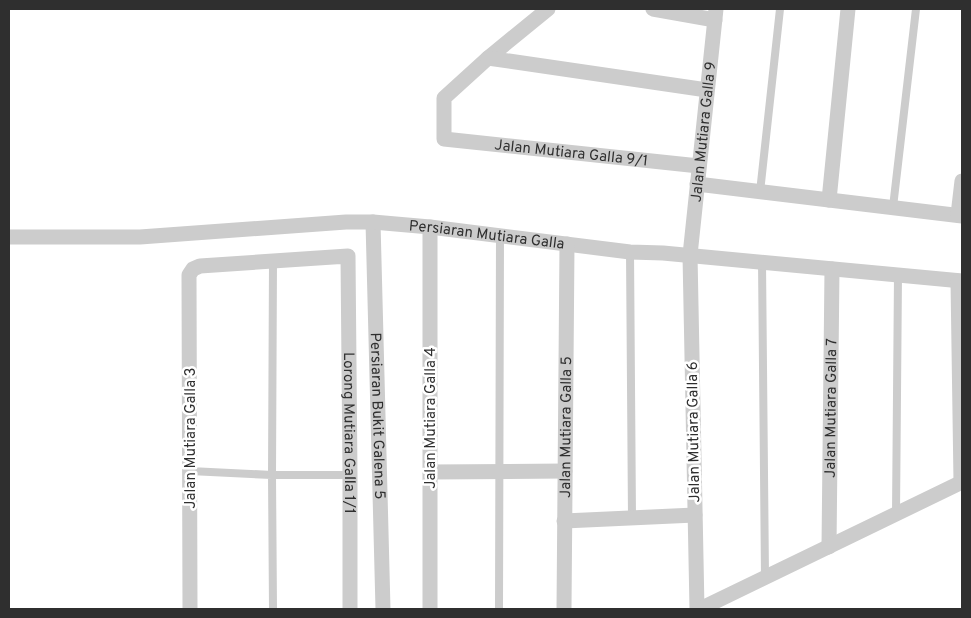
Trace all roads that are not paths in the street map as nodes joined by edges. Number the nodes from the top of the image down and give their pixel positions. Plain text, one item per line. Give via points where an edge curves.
1 (548, 9) edge
2 (653, 9) edge
3 (780, 9) edge
4 (848, 9) edge
5 (916, 9) edge
6 (716, 15) edge
7 (488, 58) junction
8 (708, 90) junction
9 (699, 166) junction
10 (962, 181) edge
11 (697, 184) junction
12 (760, 192) junction
13 (829, 200) junction
14 (893, 207) junction
15 (960, 215) edge
16 (373, 222) junction
17 (430, 227) junction
18 (500, 235) junction
19 (9, 237) edge
20 (567, 244) junction
21 (630, 252) junction
22 (690, 255) junction
23 (273, 261) junction
24 (762, 262) junction
25 (832, 269) junction
26 (898, 275) junction
27 (960, 281) edge
28 (565, 470) junction
29 (190, 471) junction
30 (500, 471) junction
31 (430, 472) junction
32 (272, 475) junction
33 (350, 475) junction
34 (962, 482) edge
35 (896, 514) junction
36 (695, 516) junction
37 (632, 518) junction
38 (564, 521) junction
39 (828, 546) junction
40 (765, 577) junction
41 (190, 609) edge
42 (273, 609) edge
43 (350, 609) edge
44 (383, 609) edge
45 (430, 609) edge
46 (499, 609) edge
47 (564, 609) edge
48 (699, 609) edge

1 - 7 street
2 - 6 street
3 - 12 lane
4 - 13 street
5 - 14 lane
6 - 8 street, Jalan Mutiara Galla 9
7 - 8 street
7 - 9 street, Jalan Mutiara Galla 9/1 via 444,98 444,139
8 - 9 street, Jalan Mutiara Galla 9
9 - 11 street, Jalan Mutiara Galla 9
10 - 15 street
11 - 12 street
11 - 22 street, Jalan Mutiara Galla 9
12 - 13 street
13 - 14 street
14 - 15 street
16 - 17 street, Persiaran Mutiara Galla
16 - 19 street, Persiaran Mutiara Galla via 140,237
16 - 44 street, Persiaran Bukit Galena 5
17 - 18 street, Persiaran Mutiara Galla
17 - 31 street, Jalan Mutiara Galla 4
18 - 20 street, Persiaran Mutiara Galla
18 - 30 lane
20 - 21 street, Persiaran Mutiara Galla
20 - 28 street, Jalan Mutiara Galla 5
21 - 22 street, Persiaran Mutiara Galla
21 - 37 lane
22 - 24 street, Persiaran Mutiara Galla
22 - 36 street, Jalan Mutiara Galla 6
23 - 29 street, Jalan Mutiara Galla 3 via 200,266 189,275
23 - 32 lane
23 - 33 street, Lorong Mutiara Galla 1/1 via 348,256
24 - 25 street, Persiaran Mutiara Galla
24 - 40 lane
25 - 26 street, Persiaran Mutiara Galla
25 - 39 street, Jalan Mutiara Galla 7
26 - 27 street, Persiaran Mutiara Galla
26 - 35 lane
27 - 34 street
28 - 30 street
28 - 38 street, Jalan Mutiara Galla 5
29 - 32 lane
29 - 41 street, Jalan Mutiara Galla 3
30 - 31 street
30 - 46 lane
31 - 45 street, Jalan Mutiara Galla 4
32 - 33 lane
32 - 42 lane
33 - 43 street, Lorong Mutiara Galla 1/1
34 - 35 street
35 - 39 street
36 - 37 street
36 - 48 street, Jalan Mutiara Galla 6
37 - 38 street
38 - 47 street, Jalan Mutiara Galla 5
39 - 40 street
40 - 48 street

